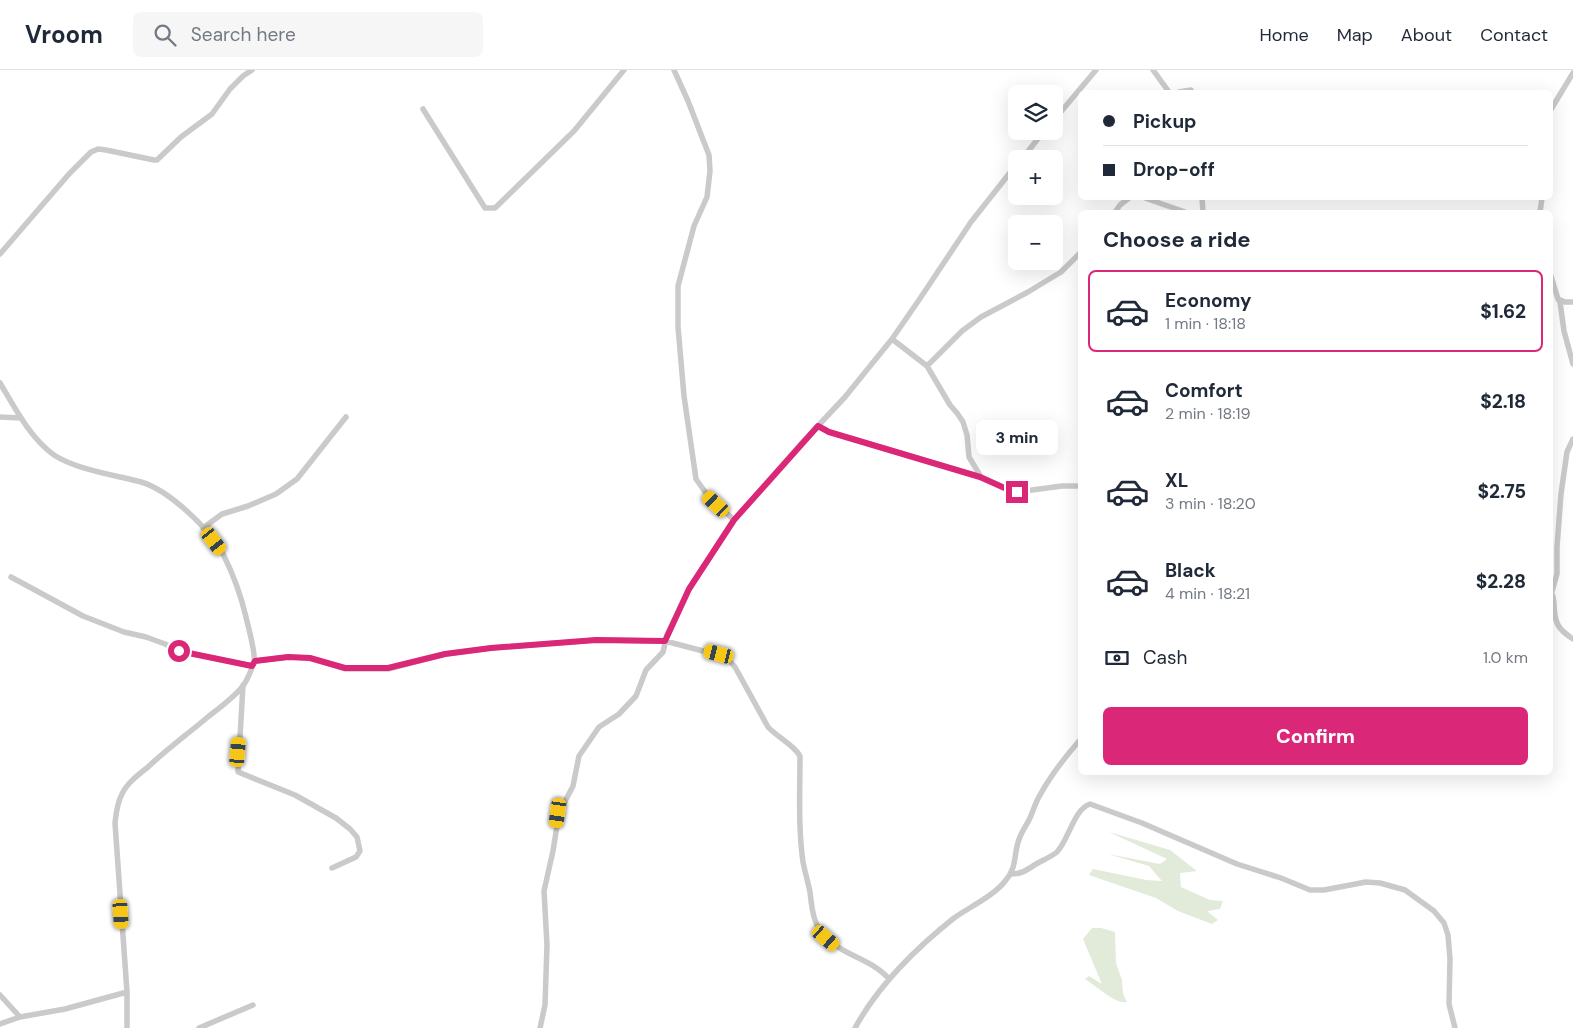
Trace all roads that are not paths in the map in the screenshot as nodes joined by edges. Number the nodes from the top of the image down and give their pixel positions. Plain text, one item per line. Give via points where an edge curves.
1 (252, 70) edge
2 (624, 70) edge
3 (674, 70) edge
4 (1096, 70) edge
5 (1153, 70) edge
6 (1573, 73) edge
7 (1079, 90) edge
8 (1168, 90) edge
9 (1078, 91) edge
10 (1553, 106) edge
11 (424, 109) dead end
12 (1063, 109) edge
13 (1037, 140) edge
14 (1029, 150) edge
15 (1008, 175) edge
16 (1126, 200) edge
17 (1151, 200) edge
18 (1116, 210) edge
19 (1179, 210) edge
20 (0, 254) edge
21 (1078, 255) edge
22 (1553, 283) edge
23 (1558, 299) junction
24 (1573, 302) edge
25 (892, 339) junction
26 (1573, 364) edge
27 (927, 366) junction
28 (0, 383) edge
29 (346, 416) dead end
30 (0, 417) edge
31 (21, 418) junction
32 (818, 426) junction
33 (1573, 439) edge
34 (980, 477) junction
35 (1078, 486) edge
36 (734, 520) junction
37 (203, 528) junction
38 (11, 577) dead end
39 (1553, 585) edge
40 (1553, 605) edge
41 (1573, 639) edge
42 (665, 641) junction
43 (253, 663) junction
44 (243, 685) junction
45 (1078, 742) edge
46 (332, 868) dead end
47 (1011, 874) junction
48 (889, 979) junction
49 (127, 992) junction
50 (0, 995) edge
51 (253, 1005) dead end
52 (20, 1017) junction
53 (0, 1024) edge
54 (127, 1028) edge
55 (199, 1028) edge
56 (540, 1028) edge
57 (855, 1028) edge
58 (1455, 1028) edge

1 - 20 street via 230,89 212,114 157,160 106,150 91,152 68,174
2 - 11 street via 574,131 495,208 485,208
3 - 36 street via 709,156 710,171 707,197 694,226 678,286 685,406 696,479 708,496
4 - 7 street
5 - 8 street
6 - 10 street
9 - 12 street
13 - 14 street
15 - 25 street via 971,222
16 - 18 street
17 - 19 street
21 - 27 street via 1060,272 981,318
22 - 23 street
23 - 24 street
23 - 26 street
25 - 27 street
25 - 32 street via 846,397
27 - 34 street via 963,422 968,457
28 - 31 street
29 - 37 street via 297,479 276,494 222,514
30 - 31 street
31 - 37 street via 38,441 56,456 162,491
32 - 34 street
32 - 36 street
33 - 39 street via 1561,494 1557,574
34 - 35 street via 1017,492
36 - 42 street via 689,589
37 - 43 street via 224,555 235,580 249,629
38 - 43 street via 83,616 124,632 179,651
40 - 41 street via 1559,628
42 - 43 street via 596,640 491,648 445,654 388,668 345,668 310,658 288,657
42 - 48 street via 726,657 736,667 774,734 799,753 801,844 812,914 826,938 838,949 876,968
42 - 56 street via 663,652 646,670 636,696 619,714 599,727 579,756 573,786 558,813 554,850 544,891 545,1005
43 - 44 street
44 - 46 street via 238,772 295,795 350,829 357,837 360,850 356,857
44 - 49 street via 133,779 121,795 115,824
45 - 47 street via 1062,760 1039,797 1017,843
47 - 48 street via 1005,882 918,948
47 - 58 street via 1025,872 1055,854 1078,814 1090,804 1310,890 1366,882 1404,890 1434,911 1444,923 1450,959 1449,1004
48 - 57 street
49 - 52 street
49 - 54 street
50 - 52 street
51 - 55 street
52 - 53 street

